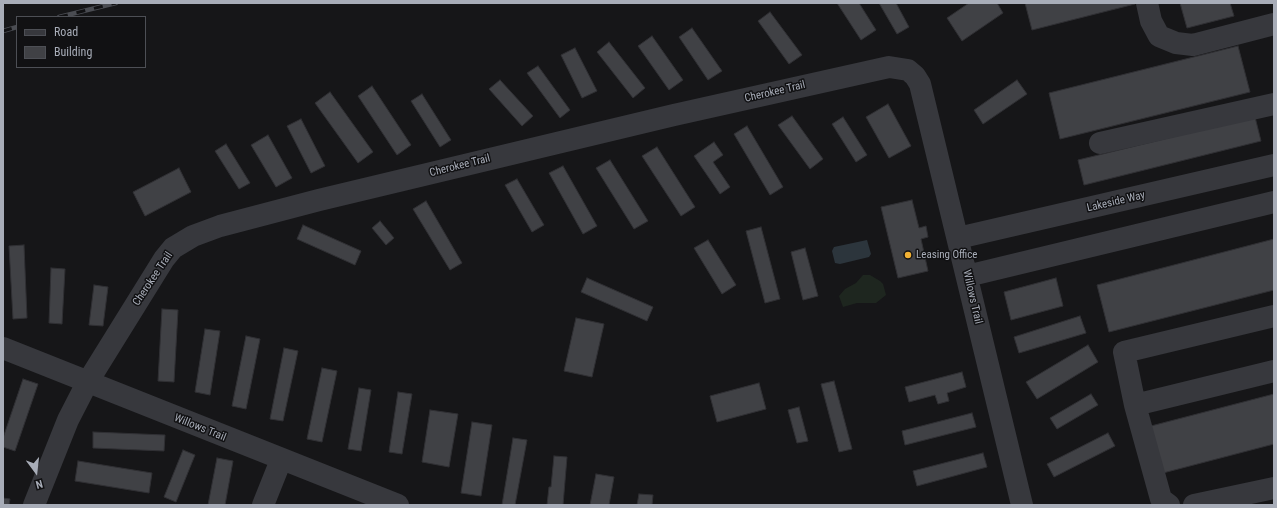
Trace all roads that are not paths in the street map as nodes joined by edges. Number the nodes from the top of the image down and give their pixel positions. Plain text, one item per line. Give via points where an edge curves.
1 (1147, 3) edge
2 (1274, 24) edge
3 (908, 70) joint
4 (1274, 104) edge
5 (1100, 143) dead end
6 (1274, 165) edge
7 (1274, 202) edge
8 (958, 238) junction
9 (967, 276) junction
10 (1274, 316) edge
11 (3, 348) edge
12 (1274, 371) edge
13 (87, 383) junction
14 (1135, 405) junction
15 (281, 460) junction
16 (1274, 488) edge
17 (34, 505) edge
18 (263, 505) edge
19 (398, 505) edge
20 (1022, 505) edge
21 (1169, 505) edge
22 (1194, 505) edge

1 - 2 street via 1151,21 1159,36 1176,43 1193,44
3 - 8 street, Willows Trail via 920,84
3 - 13 street, Cherokee Trail via 898,67 880,68 674,115 326,198 204,231 173,248 164,259
4 - 5 street
6 - 8 street, Lakeside Way
7 - 9 street
8 - 9 street, Willows Trail
9 - 20 street, Willows Trail
10 - 14 street via 1124,352
11 - 13 street, Willows Trail
12 - 14 street
13 - 15 street, Willows Trail
13 - 17 street, Cherokee Trail via 68,420
14 - 21 street via 1161,499
15 - 18 street
15 - 19 street, Willows Trail
16 - 22 street

